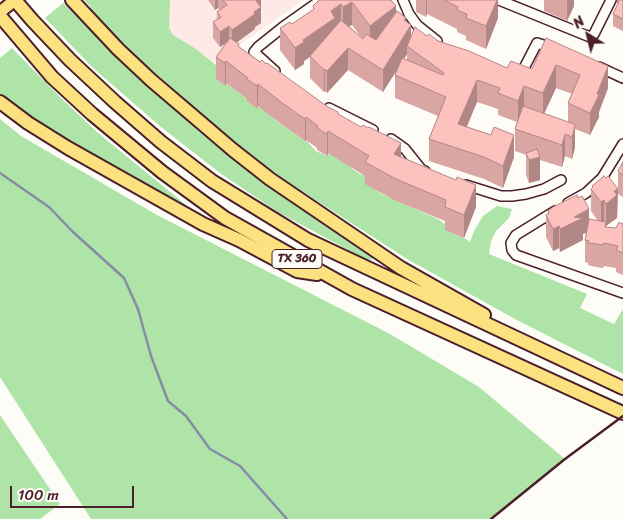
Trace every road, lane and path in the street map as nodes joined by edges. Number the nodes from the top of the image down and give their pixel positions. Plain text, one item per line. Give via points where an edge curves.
1 (15, 0) edge
2 (72, 0) edge
3 (78, 0) edge
4 (321, 0) edge
5 (403, 0) edge
6 (499, 0) edge
7 (612, 0) edge
8 (0, 12) edge
9 (0, 16) edge
10 (90, 18) junction
11 (442, 43) edge
12 (559, 51) edge
13 (590, 64) edge
14 (506, 71) edge
15 (283, 77) edge
16 (623, 78) edge
17 (0, 102) edge
18 (320, 102) edge
19 (623, 144) edge
20 (432, 175) edge
21 (561, 180) dead end
22 (458, 182) edge
23 (324, 275) junction
24 (623, 293) edge
25 (502, 331) junction
26 (623, 388) edge
27 (623, 413) edge

1 - 8 main road
1 - 25 highway, TX 360 via 70,60 115,102 212,181 308,240
2 - 10 highway
3 - 10 highway
4 - 15 street via 254,52
5 - 11 street via 417,26 433,40
6 - 7 street via 590,37
9 - 23 highway, TX 360 via 52,77 124,142 225,218
10 - 25 highway via 185,110 270,179 401,268 480,311
12 - 14 street via 537,43 520,74
13 - 16 street
17 - 23 highway via 68,148 203,224 297,271
18 - 20 street via 392,140 405,149 421,169
19 - 24 street via 602,178 586,193 516,235 512,243 516,255
21 - 22 street via 544,189 512,196 501,196
23 - 27 highway, TX 360
25 - 26 highway, TX 360

